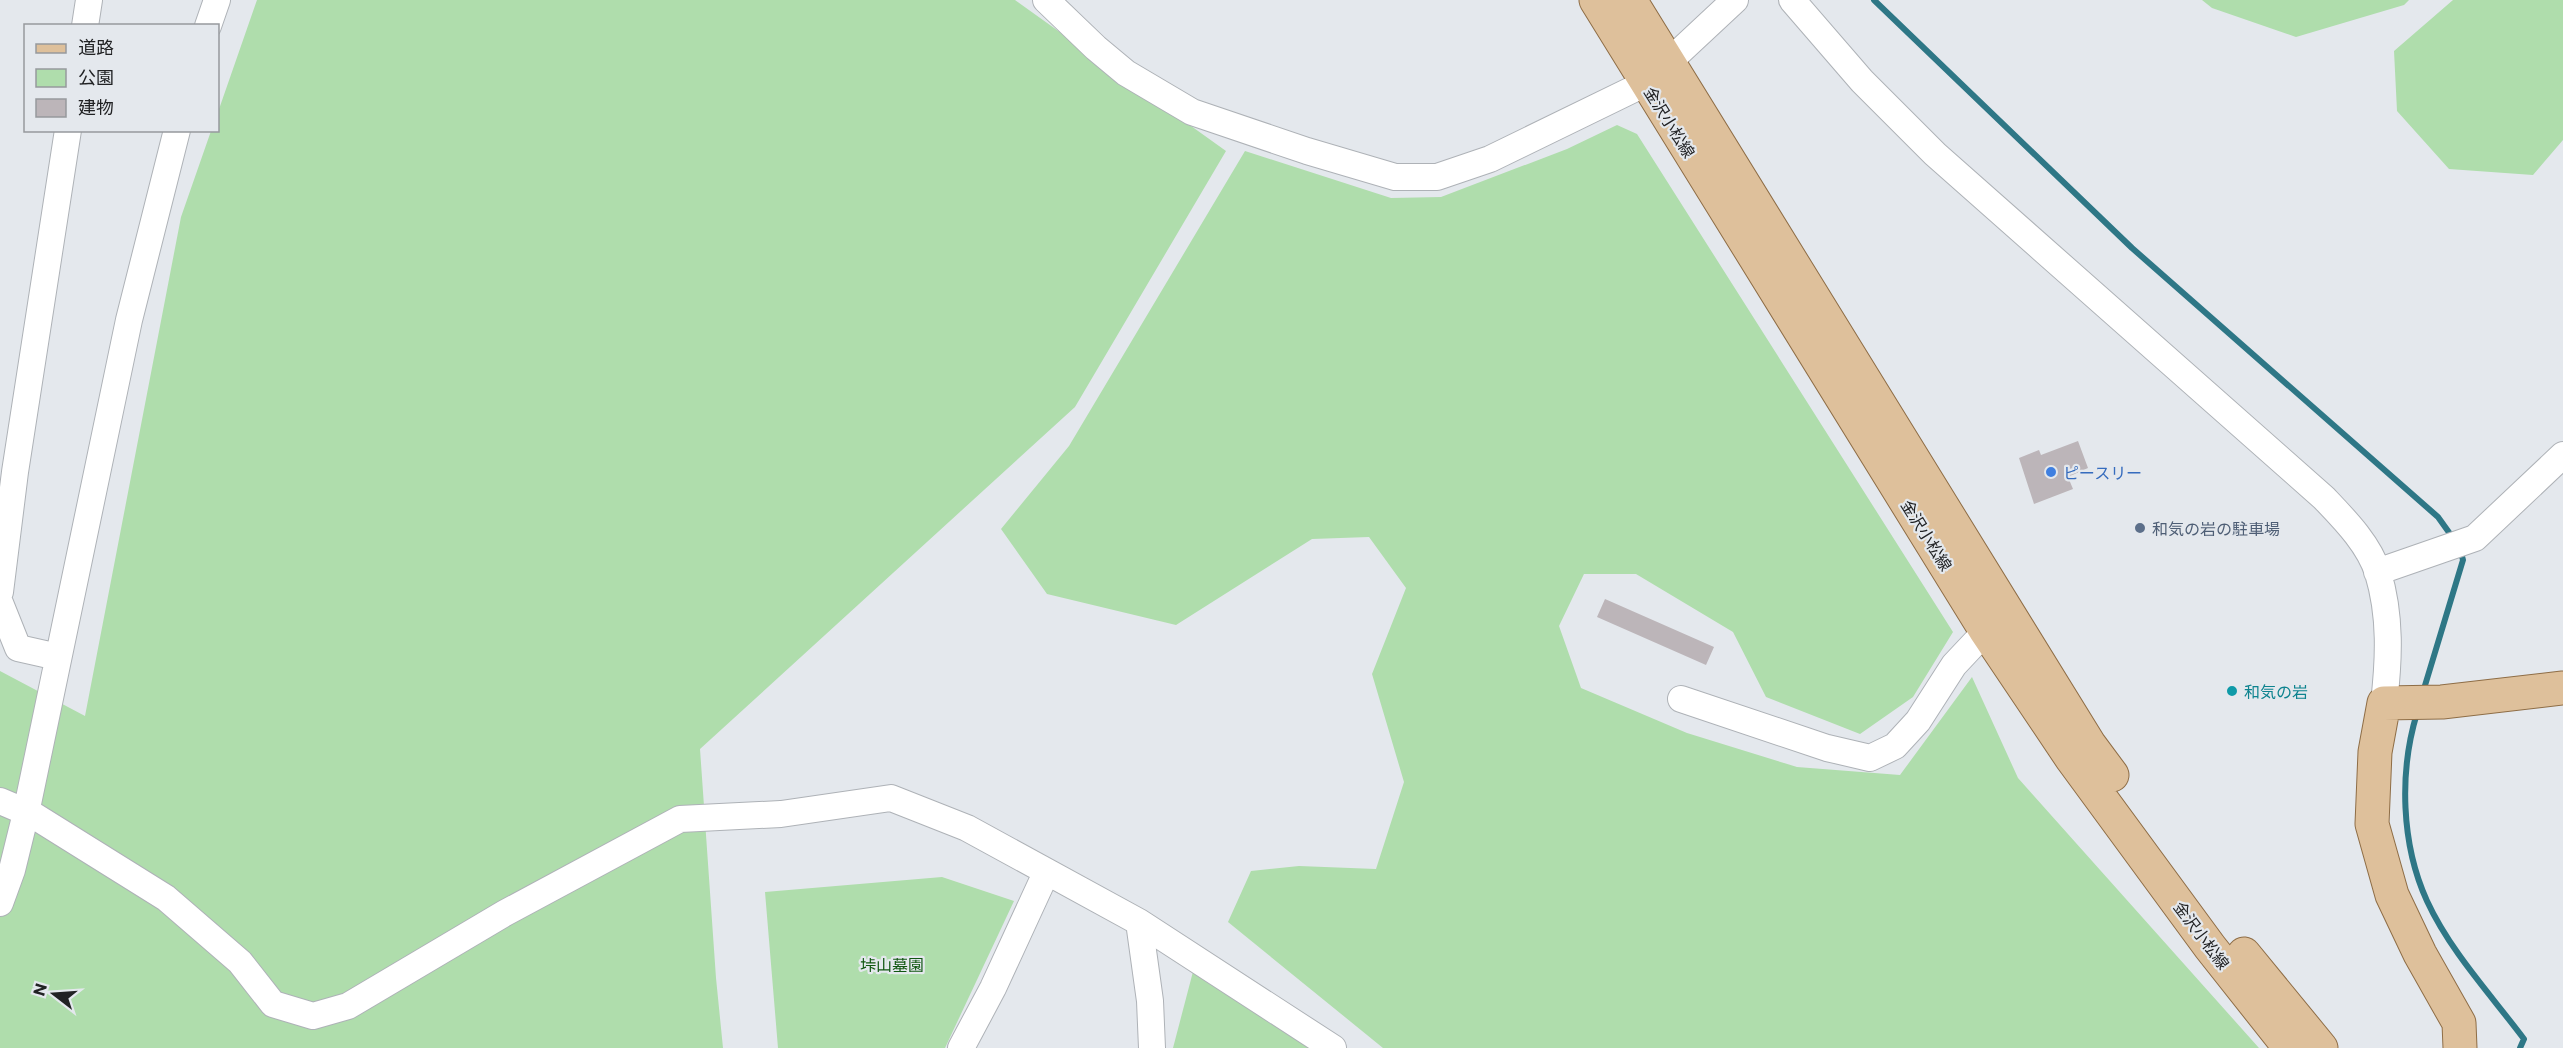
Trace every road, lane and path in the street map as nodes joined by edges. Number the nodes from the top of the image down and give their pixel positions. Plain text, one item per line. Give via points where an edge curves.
1 (89, 0) edge
2 (217, 0) edge
3 (1046, 0) edge
4 (1596, 0) edge
5 (1630, 0) edge
6 (1735, 0) edge
7 (1792, 0) edge
8 (85, 24) edge
9 (209, 24) edge
10 (1657, 73) junction
11 (68, 132) edge
12 (176, 132) edge
13 (2563, 455) edge
14 (8, 471) edge
15 (2377, 572) junction
16 (0, 592) edge
17 (0, 603) edge
18 (1986, 631) junction
19 (58, 657) junction
20 (2563, 688) edge
21 (1681, 699) dead end
22 (2392, 703) junction
23 (0, 801) edge
24 (26, 813) junction
25 (1046, 873) junction
26 (0, 903) edge
27 (1139, 922) junction
28 (961, 1048) edge
29 (1152, 1048) edge
30 (1333, 1048) edge
31 (2290, 1048) edge
32 (2320, 1048) edge
33 (2460, 1048) edge

1 - 8 street
2 - 9 street
3 - 10 street via 1126,73 1182,107 1286,145 1395,177 1437,177 1490,159
4 - 10 main road, 金沢小松線
5 - 10 main road, 金沢小松線
6 - 10 street
7 - 15 street via 1862,81 1935,153 2324,498 2361,542
10 - 18 main road, 金沢小松線
10 - 32 main road, 金沢小松線 via 2089,744 2227,932
11 - 14 street
12 - 19 street via 129,321
13 - 15 street via 2475,538
14 - 16 street
15 - 22 street via 2387,620
17 - 19 street via 18,648
18 - 21 street via 1954,665 1918,721 1894,746 1870,758 1827,748
18 - 31 main road, 金沢小松線 via 2072,759 2210,947
19 - 24 street
20 - 22 main road via 2442,702
22 - 33 main road via 2374,752 2372,824 2392,895 2459,1023
23 - 24 street
24 - 25 street via 166,898 240,962 273,1004 313,1016 348,1006 505,913 680,819 781,814 891,798 967,828
24 - 26 street
25 - 27 street
25 - 28 street
27 - 29 street
27 - 30 street

